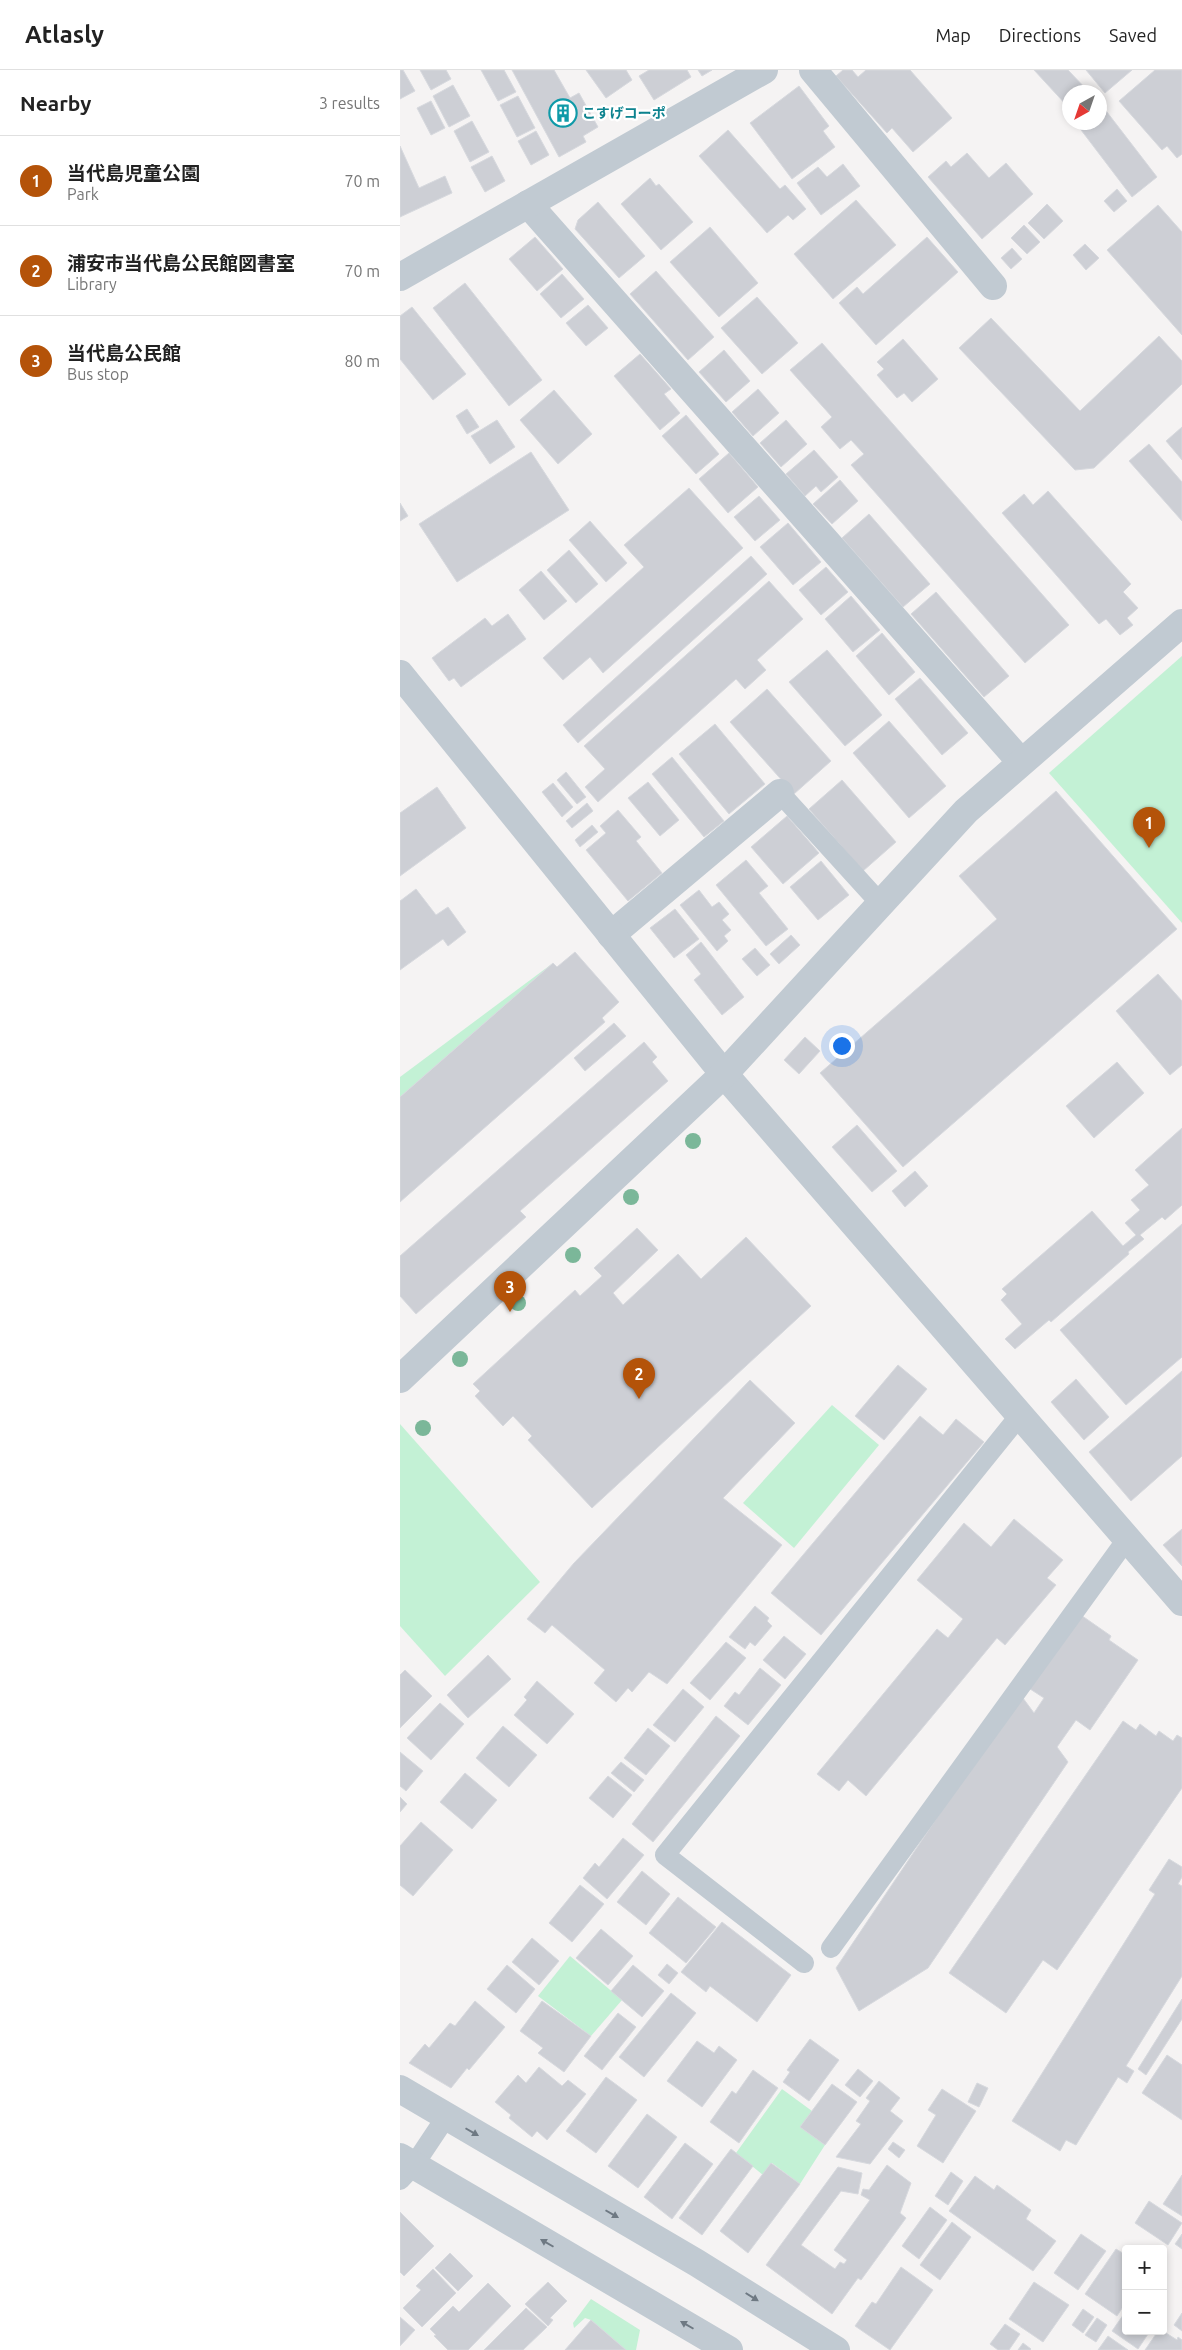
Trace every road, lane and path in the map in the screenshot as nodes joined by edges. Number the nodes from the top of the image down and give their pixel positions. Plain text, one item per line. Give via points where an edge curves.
1 (813, 70) edge
2 (761, 71) edge
3 (528, 204) junction
4 (400, 277) edge
5 (993, 286) dead end
6 (1182, 623) edge
7 (400, 674) edge
8 (1021, 762) junction
9 (780, 793) joint
10 (880, 903) junction
11 (611, 935) junction
12 (724, 1074) junction
13 (400, 1379) edge
14 (1020, 1415) junction
15 (1127, 1539) junction
16 (1182, 1602) edge
17 (831, 1948) dead end
18 (804, 1963) dead end
19 (400, 2089) edge
20 (446, 2117) junction
21 (405, 2167) edge
22 (729, 2350) edge
23 (836, 2350) edge

1 - 5 street
2 - 3 street
3 - 4 street
3 - 8 street
6 - 8 street
7 - 11 street
8 - 10 street via 966,810
9 - 10 lane
9 - 11 street
10 - 12 street
11 - 12 street
12 - 13 street
12 - 14 street
14 - 15 street
14 - 18 lane via 665,1854
15 - 16 street
15 - 17 lane
19 - 20 street
20 - 21 lane
20 -> 23 street via 696,2263
22 -> 21 street

